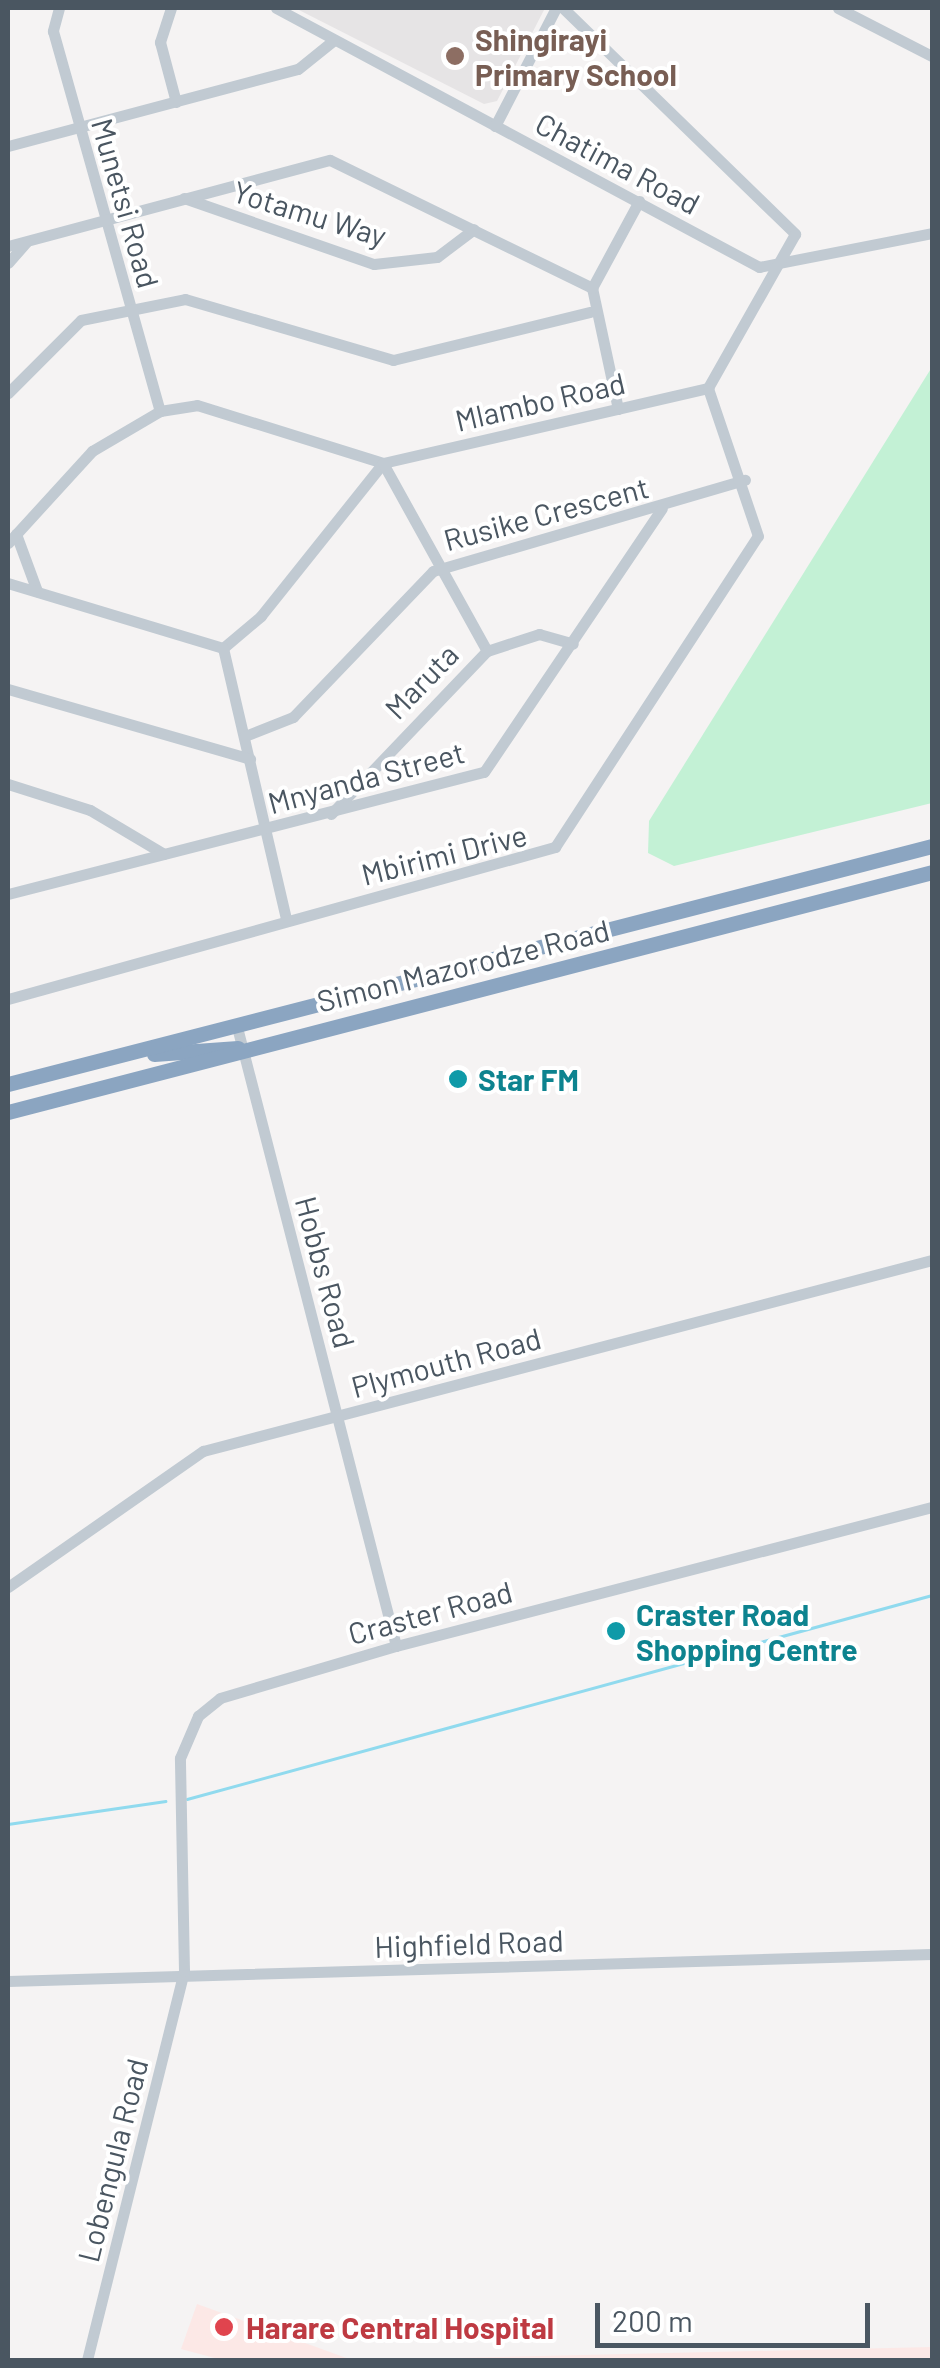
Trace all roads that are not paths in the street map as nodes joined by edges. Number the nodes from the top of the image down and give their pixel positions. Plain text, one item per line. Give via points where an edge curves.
1 (59, 8) edge
2 (171, 8) edge
3 (276, 8) edge
4 (560, 8) edge
5 (838, 8) edge
6 (334, 40) junction
7 (932, 56) edge
8 (176, 102) junction
9 (495, 126) junction
10 (78, 127) junction
11 (8, 146) edge
12 (184, 198) junction
13 (639, 201) junction
14 (104, 221) junction
15 (474, 230) junction
16 (932, 233) edge
17 (26, 242) junction
18 (8, 246) edge
19 (8, 262) edge
20 (780, 268) junction
21 (592, 288) junction
22 (130, 308) junction
23 (590, 312) junction
24 (708, 388) junction
25 (8, 393) edge
26 (618, 409) junction
27 (160, 411) junction
28 (383, 463) junction
29 (745, 480) junction
30 (662, 508) junction
31 (12, 539) edge
32 (440, 567) junction
33 (8, 583) edge
34 (37, 591) junction
35 (573, 644) junction
36 (223, 648) junction
37 (487, 650) junction
38 (8, 689) edge
39 (244, 736) junction
40 (250, 759) junction
41 (8, 784) edge
42 (331, 814) junction
43 (268, 828) junction
44 (932, 846) edge
45 (164, 854) junction
46 (932, 872) edge
47 (8, 894) edge
48 (286, 919) junction
49 (8, 999) edge
50 (237, 1027) junction
51 (243, 1050) junction
52 (145, 1053) junction
53 (8, 1084) edge
54 (8, 1112) edge
55 (932, 1260) edge
56 (341, 1416) junction
57 (932, 1507) edge
58 (8, 1587) edge
59 (396, 1646) junction
60 (932, 1954) edge
61 (184, 1971) junction
62 (8, 1982) edge
63 (87, 2360) edge

1 - 10 street, Munetsi Road via 53,31
2 - 8 street via 160,42
3 - 6 street, Chatima Road
4 - 9 street
4 - 20 street via 780,209 795,234
5 - 7 street
6 - 8 street via 298,69
6 - 9 street, Chatima Road
8 - 10 street
9 - 13 street, Chatima Road
10 - 11 street
10 - 14 street, Munetsi Road
12 - 14 street
12 - 15 street, Yotamu Way via 374,264 438,256
12 - 15 street via 330,160
13 - 20 street, Chatima Road via 759,267
13 - 21 street
14 - 17 street
14 - 22 street, Munetsi Road
15 - 21 street
16 - 20 street
17 - 18 street
17 - 19 street
20 - 24 street
21 - 23 street
22 - 23 street via 185,299 393,360
22 - 25 street via 58,334
22 - 27 street, Munetsi Road
23 - 26 street
24 - 26 street, Mlambo Road
24 - 29 street, Mbirimi Drive
26 - 28 street, Mlambo Road
27 - 28 street via 197,405
27 - 31 street via 92,450
28 - 32 street
28 - 36 street via 261,616
29 - 30 street, Rusike Crescent
29 - 48 street, Mbirimi Drive via 758,536 556,847
30 - 32 street, Rusike Crescent
30 - 35 street, Mnyanda Street
31 - 34 street
32 - 37 street
32 - 39 street, Rusike Crescent via 293,717
33 - 34 street
34 - 36 street
35 - 37 street, Maruta via 539,634
35 - 42 street, Mnyanda Street via 484,772
36 - 39 street
37 - 42 street, Maruta
38 - 40 street
39 - 40 street
40 - 43 street
41 - 45 street via 90,810
42 - 43 street, Mnyanda Street
43 - 45 street, Mnyanda Street
43 - 48 street
44 - 50 highway, Simon Mazorodze Road
45 - 47 street, Mnyanda Street
46 - 51 highway, Simon Mazorodze Road
48 - 49 street, Mbirimi Drive
50 - 51 street, Hobbs Road
50 - 52 highway, Simon Mazorodze Road
51 - 52 highway
51 - 54 highway, Simon Mazorodze Road
51 - 56 street, Hobbs Road
52 - 53 highway, Simon Mazorodze Road
55 - 56 street, Plymouth Road
56 - 58 street, Plymouth Road via 182,1458
56 - 59 street, Hobbs Road
57 - 59 street, Craster Road
59 - 61 street, Craster Road via 220,1698 198,1716 180,1758
60 - 61 street, Highfield Road
61 - 62 street, Highfield Road
61 - 63 street, Lobengula Road

